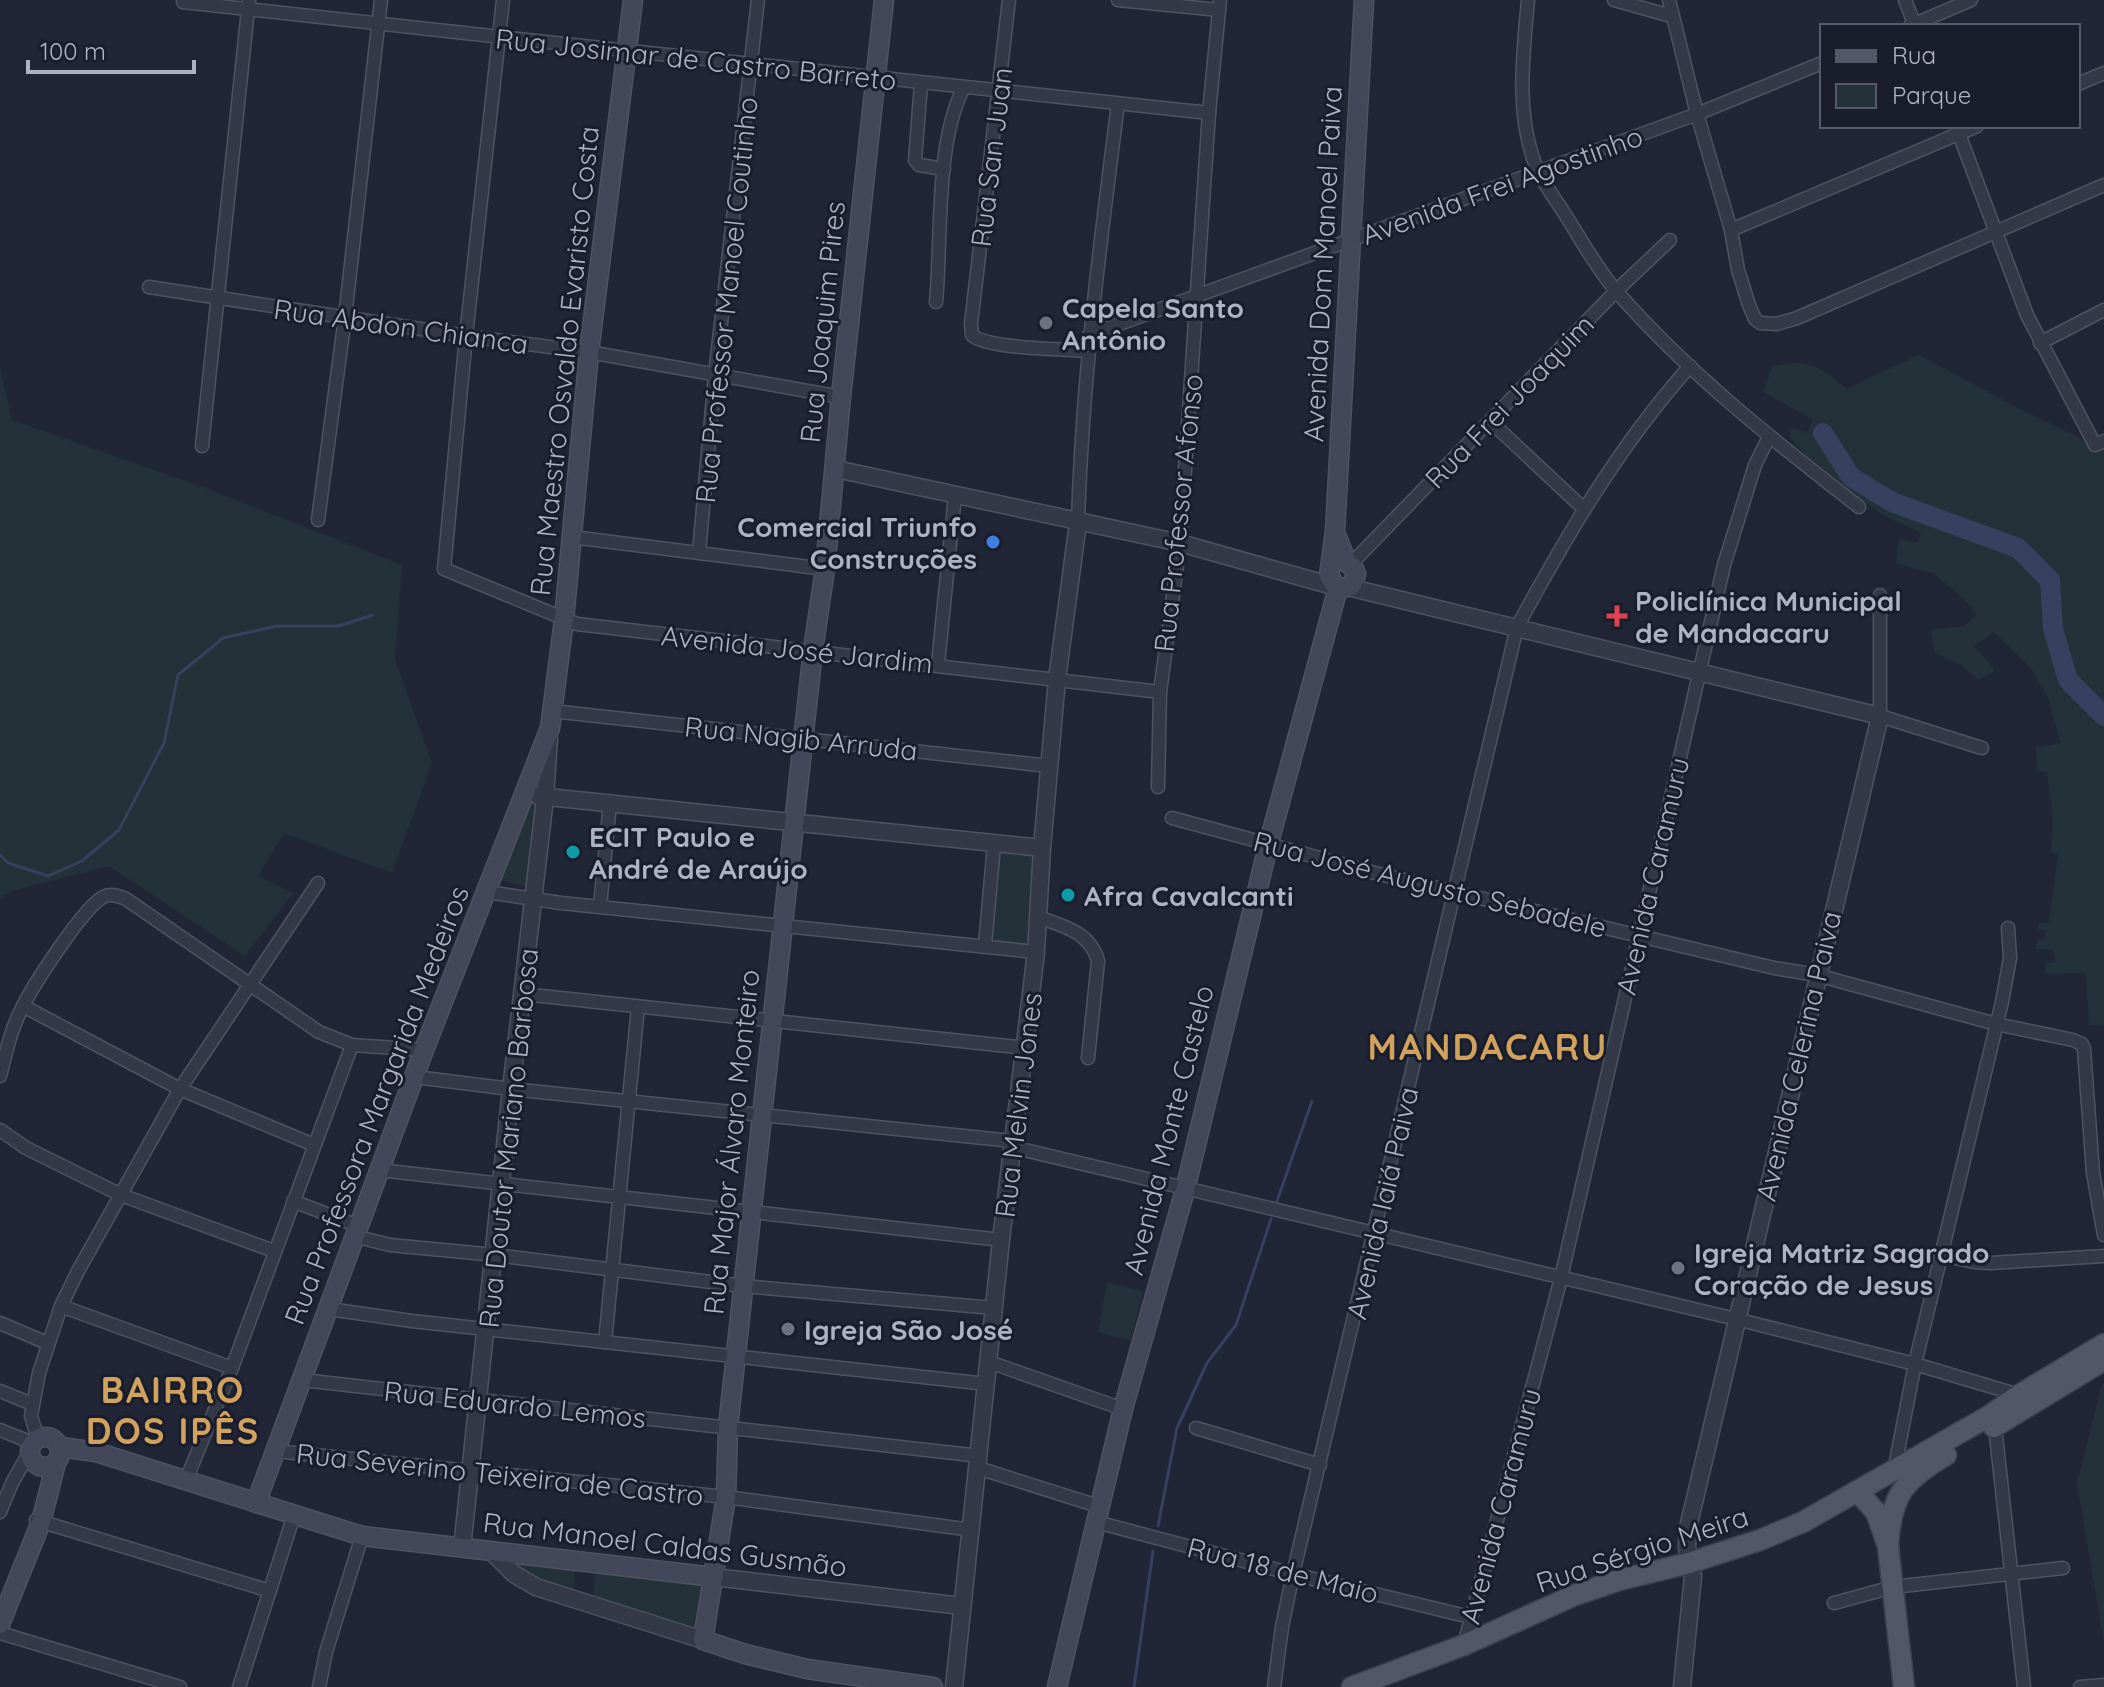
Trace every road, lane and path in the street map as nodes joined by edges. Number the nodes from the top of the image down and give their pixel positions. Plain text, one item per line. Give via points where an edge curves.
1 (381, 0) edge
2 (503, 0) edge
3 (633, 0) edge
4 (758, 0) edge
5 (884, 0) edge
6 (1009, 0) edge
7 (1118, 0) edge
8 (1364, 0) edge
9 (1528, 0) edge
10 (1614, 0) edge
11 (1669, 0) edge
12 (1905, 0) edge
13 (1971, 0) edge
14 (183, 2) dead end
15 (248, 5) edge
16 (1219, 5) edge
17 (1671, 16) junction
18 (378, 24) junction
19 (1913, 24) edge
20 (1915, 24) edge
21 (498, 38) junction
22 (628, 51) junction
23 (752, 63) junction
24 (1820, 64) edge
25 (2104, 73) edge
26 (874, 78) junction
27 (2080, 83) edge
28 (921, 84) junction
29 (963, 89) junction
30 (997, 93) junction
31 (1118, 104) junction
32 (1209, 113) junction
33 (1697, 114) junction
34 (1957, 130) edge
35 (944, 169) junction
36 (1538, 170) junction
37 (2104, 185) edge
38 (1731, 230) junction
39 (1995, 231) junction
40 (1670, 240) dead end
41 (1351, 241) junction
42 (149, 287) dead end
43 (1616, 291) junction
44 (1198, 297) junction
45 (217, 299) junction
46 (936, 302) dead end
47 (2104, 310) edge
48 (345, 317) junction
49 (1089, 335) junction
50 (466, 336) junction
51 (2040, 343) junction
52 (1087, 351) junction
53 (589, 352) junction
54 (1690, 366) junction
55 (715, 375) junction
56 (841, 397) junction
57 (1491, 422) junction
58 (1769, 437) junction
59 (2100, 443) edge
60 (202, 446) dead end
61 (836, 469) junction
62 (955, 495) junction
63 (1859, 507) dead end
64 (1584, 509) junction
65 (318, 520) dead end
66 (1078, 523) junction
67 (572, 537) junction
68 (1180, 543) junction
69 (699, 552) junction
70 (825, 569) junction
71 (1342, 575) junction
72 (1880, 595) dead end
73 (564, 620) junction
74 (1517, 627) junction
75 (813, 650) junction
76 (938, 664) junction
77 (1699, 672) junction
78 (1057, 679) junction
79 (1160, 692) junction
80 (1880, 716) junction
81 (551, 720) junction
82 (803, 737) junction
83 (1982, 748) dead end
84 (1049, 766) junction
85 (1158, 787) dead end
86 (525, 794) junction
87 (545, 798) junction
88 (610, 803) junction
89 (1172, 818) dead end
90 (794, 823) junction
91 (994, 845) junction
92 (1268, 846) junction
93 (1042, 848) junction
94 (318, 883) dead end
95 (1454, 891) junction
96 (487, 892) junction
97 (533, 899) junction
98 (600, 906) junction
99 (1038, 917) junction
100 (784, 926) junction
101 (2008, 928) dead end
102 (1638, 935) junction
103 (985, 945) junction
104 (1036, 952) junction
105 (1817, 975) junction
106 (249, 983) junction
107 (523, 994) junction
108 (23, 1006) junction
109 (638, 1007) junction
110 (771, 1020) junction
111 (1996, 1024) junction
112 (352, 1045) junction
113 (1026, 1048) junction
114 (424, 1050) junction
115 (1088, 1058) dead end
116 (0, 1076) edge
117 (415, 1077) junction
118 (180, 1089) junction
119 (511, 1089) junction
120 (629, 1101) junction
121 (761, 1116) junction
122 (0, 1130) edge
123 (1012, 1144) junction
124 (314, 1145) junction
125 (379, 1170) junction
126 (502, 1183) junction
127 (1185, 1190) junction
128 (121, 1195) junction
129 (618, 1197) junction
130 (293, 1201) junction
131 (751, 1211) junction
132 (356, 1231) junction
133 (1376, 1233) junction
134 (2104, 1235) edge
135 (1001, 1240) junction
136 (274, 1251) junction
137 (495, 1255) junction
138 (1941, 1255) junction
139 (2104, 1256) edge
140 (612, 1269) junction
141 (1561, 1278) junction
142 (743, 1286) junction
143 (61, 1306) junction
144 (994, 1308) junction
145 (329, 1309) junction
146 (1736, 1319) junction
147 (0, 1323) edge
148 (487, 1328) junction
149 (605, 1342) junction
150 (47, 1343) junction
151 (2104, 1344) edge
152 (736, 1355) junction
153 (2104, 1360) edge
154 (989, 1362) junction
155 (1915, 1364) junction
156 (232, 1368) junction
157 (302, 1380) junction
158 (987, 1384) junction
159 (0, 1391) edge
160 (2019, 1395) junction
161 (479, 1399) junction
162 (32, 1404) junction
163 (1123, 1409) junction
164 (728, 1427) junction
165 (1995, 1427) junction
166 (1196, 1428) dead end
167 (0, 1430) edge
168 (34, 1450) junction
169 (275, 1451) junction
170 (58, 1455) junction
171 (979, 1462) junction
172 (1320, 1465) junction
173 (1894, 1471) junction
174 (469, 1473) junction
175 (186, 1480) junction
176 (6, 1481) edge
177 (1857, 1491) junction
178 (726, 1497) junction
179 (256, 1503) junction
180 (0, 1512) edge
181 (1097, 1514) junction
182 (294, 1515) junction
183 (37, 1525) junction
184 (972, 1530) junction
185 (362, 1536) junction
186 (1888, 1546) junction
187 (462, 1548) junction
188 (493, 1553) junction
189 (1689, 1563) junction
190 (2063, 1568) dead end
191 (1293, 1574) junction
192 (2011, 1575) junction
193 (714, 1577) junction
194 (1893, 1587) junction
195 (270, 1591) junction
196 (1834, 1603) dead end
197 (962, 1606) junction
198 (1470, 1617) junction
199 (0, 1624) edge
200 (0, 1633) edge
201 (703, 1640) junction
202 (1464, 1645) junction
203 (1395, 1679) edge
204 (2104, 1685) edge
205 (180, 1687) edge
206 (239, 1687) edge
207 (319, 1687) edge
208 (933, 1687) edge
209 (954, 1687) edge
210 (1057, 1687) edge
211 (1274, 1687) edge
212 (1352, 1687) edge
213 (1682, 1687) edge
214 (1904, 1687) edge
215 (2024, 1687) edge
216 (2080, 1687) edge

1 - 18 street
2 - 21 street
3 - 22 main road, Rua Maestro Osvaldo Evaristo Costa
4 - 23 street, Rua Professor Manoel Coutinho
5 - 26 main road, Rua Joaquim Pires
6 - 30 street, Rua San Juan
7 - 16 street
8 - 41 main road, Avenida Dom Manoel Paiva
9 - 36 street via 1521,87
10 - 17 street
11 - 17 street
12 - 19 street
13 - 20 street
14 - 15 street, Rua Josimar de Castro Barreto
15 - 18 street, Rua Josimar de Castro Barreto
15 - 45 street
16 - 32 street, Rua Professor Afonso
17 - 33 street
18 - 21 street, Rua Josimar de Castro Barreto
18 - 48 street
21 - 22 street, Rua Josimar de Castro Barreto
21 - 50 street
22 - 23 street, Rua Josimar de Castro Barreto
22 - 53 main road, Rua Maestro Osvaldo Evaristo Costa
23 - 26 street, Rua Josimar de Castro Barreto
23 - 55 street, Rua Professor Manoel Coutinho
24 - 33 street, Avenida Frei Agostinho
25 - 27 street
26 - 28 street, Rua Josimar de Castro Barreto
26 - 56 main road, Rua Joaquim Pires
28 - 29 street, Rua Josimar de Castro Barreto
28 - 35 street via 915,160
29 - 30 street, Rua Josimar de Castro Barreto
29 - 35 street via 954,106
30 - 31 street, Rua Josimar de Castro Barreto
30 - 52 street, Rua San Juan via 972,335 1017,346
31 - 32 street, Rua Josimar de Castro Barreto
31 - 49 street
32 - 44 street, Rua Professor Afonso
33 - 36 street, Avenida Frei Agostinho
33 - 38 street
34 - 38 street
34 - 39 street
35 - 46 street
36 - 41 street, Avenida Frei Agostinho
36 - 43 street
37 - 39 street
38 - 39 street via 1755,319 1776,324
39 - 51 street
40 - 43 street, Rua Frei Joaquim
41 - 44 street, Avenida Frei Agostinho
41 - 71 main road, Avenida Dom Manoel Paiva via 1335,532
42 - 45 street, Rua Abdon Chianca
43 - 54 street
43 - 57 street, Rua Frei Joaquim
44 - 49 street, Avenida Frei Agostinho
44 - 68 street, Rua Professor Afonso
45 - 48 street, Rua Abdon Chianca
45 - 60 street
47 - 51 street
48 - 50 street, Rua Abdon Chianca
48 - 65 street
49 - 52 street
50 - 53 street, Rua Abdon Chianca
50 - 73 street, Avenida José Jardim via 444,569
51 - 59 street
52 - 66 street
53 - 55 street, Rua Abdon Chianca
53 - 67 main road, Rua Maestro Osvaldo Evaristo Costa
54 - 58 street
54 - 64 street, Avenida Iaiá Paiva via 1644,420
55 - 56 street, Rua Abdon Chianca
55 - 69 street, Rua Professor Manoel Coutinho
56 - 61 main road, Rua Joaquim Pires
57 - 64 street
57 - 71 street, Rua Frei Joaquim
58 - 63 street
58 - 77 street, Avenida Caramuru via 1741,506
61 - 62 street
61 - 70 main road, Rua Joaquim Pires
62 - 66 street
62 - 76 street
64 - 74 street, Avenida Iaiá Paiva
66 - 68 street
66 - 78 street, Rua Melvin Jones
67 - 69 street
67 - 73 main road, Rua Maestro Osvaldo Evaristo Costa
68 - 71 street via 1299,574
68 - 79 street, Rua Professor Afonso
69 - 70 street
70 - 75 main road, Rua Joaquim Pires
71 - 74 street via 1383,595
71 - 92 main road, Avenida Monte Castelo
72 - 80 street, Avenida Celerina Paiva
73 - 75 street, Avenida José Jardim
73 - 81 main road, Rua Maestro Osvaldo Evaristo Costa
74 - 77 street
74 - 95 street, Avenida Iaiá Paiva
75 - 76 street, Avenida José Jardim
75 - 82 main road, Rua Major Álvaro Monteiro
76 - 78 street, Avenida José Jardim
77 - 80 street
77 - 102 street, Avenida Caramuru
78 - 79 street, Avenida José Jardim
78 - 84 street, Rua Melvin Jones
79 - 85 street, Rua Professor Afonso
80 - 83 street
80 - 105 street, Avenida Celerina Paiva
81 - 82 street, Rua Nagib Arruda
81 - 86 main road, Rua Professora Margarida Medeiros
81 - 87 street, Rua Doutor Mariano Barbosa
82 - 84 street, Rua Nagib Arruda
82 - 90 main road, Rua Major Álvaro Monteiro
84 - 93 street, Rua Melvin Jones
86 - 87 street
86 - 96 main road, Rua Professora Margarida Medeiros
87 - 88 street
87 - 97 street, Rua Doutor Mariano Barbosa
88 - 90 street
88 - 98 street
89 - 92 street, Rua José Augusto Sebadele
90 - 91 street
90 - 100 main road, Rua Major Álvaro Monteiro
91 - 93 street
91 - 103 street
92 - 95 street, Rua José Augusto Sebadele
92 - 127 main road, Avenida Monte Castelo
93 - 99 street, Rua Melvin Jones
94 - 106 street
95 - 102 street, Rua José Augusto Sebadele
95 - 133 street, Avenida Iaiá Paiva
96 - 97 street
96 - 114 main road, Rua Professora Margarida Medeiros
97 - 98 street
97 - 107 street, Rua Doutor Mariano Barbosa
98 - 100 street
99 - 104 street, Rua Melvin Jones
99 - 115 street via 1075,931 1095,948
100 - 103 street
100 - 110 main road, Rua Major Álvaro Monteiro
101 - 111 street via 2008,968
102 - 105 street, Rua José Augusto Sebadele
102 - 141 street, Avenida Caramuru
103 - 104 street
104 - 113 street, Rua Melvin Jones
105 - 111 street, Rua José Augusto Sebadele
105 - 146 street, Avenida Celerina Paiva
106 - 108 street via 114,894 89,910
106 - 112 street via 305,1023
106 - 118 street
107 - 109 street
107 - 119 street, Rua Doutor Mariano Barbosa
108 - 116 street
108 - 118 street
109 - 110 street
109 - 120 street
110 - 113 street
110 - 121 main road, Rua Major Álvaro Monteiro
111 - 134 street, Rua José Augusto Sebadele via 2082,1044
111 - 138 street
112 - 114 street
112 - 124 street
113 - 123 street, Rua Melvin Jones
114 - 117 main road, Rua Professora Margarida Medeiros
117 - 119 street
117 - 125 main road, Rua Professora Margarida Medeiros
118 - 124 street
118 - 128 street
119 - 120 street
119 - 126 street, Rua Doutor Mariano Barbosa
120 - 121 street
120 - 129 street
121 - 123 street
121 - 131 main road, Rua Major Álvaro Monteiro
122 - 128 street
123 - 127 street
123 - 135 street, Rua Melvin Jones
124 - 130 street
125 - 126 street
125 - 132 main road, Rua Professora Margarida Medeiros
126 - 129 street
126 - 137 street, Rua Doutor Mariano Barbosa
127 - 133 street
127 - 163 main road, Avenida Monte Castelo
128 - 136 street
128 - 143 street
129 - 131 street
129 - 140 street
130 - 132 street
130 - 136 street
131 - 135 street
131 - 142 main road, Rua Major Álvaro Monteiro
132 - 137 street via 390,1245
132 - 145 main road, Rua Professora Margarida Medeiros
133 - 141 street
133 - 172 street, Avenida Iaiá Paiva
135 - 144 street, Rua Melvin Jones
136 - 156 street
137 - 140 street
137 - 148 street, Rua Doutor Mariano Barbosa
138 - 139 street via 1991,1263
138 - 155 street
140 - 142 street
140 - 149 street
141 - 146 street
141 - 198 street, Avenida Caramuru
142 - 144 street
142 - 152 main road, Rua Major Álvaro Monteiro
143 - 150 street
143 - 156 street
144 - 154 street, Rua Melvin Jones
145 - 148 street
145 - 157 main road, Rua Professora Margarida Medeiros
146 - 155 street
146 - 189 street, Avenida Celerina Paiva via 1688,1528
147 - 150 street
148 - 149 street
148 - 161 street, Rua Doutor Mariano Barbosa
149 - 152 street
150 - 162 street
151 - 160 main road, Rua Sérgio Meira
152 - 158 street
152 - 164 main road, Rua Major Álvaro Monteiro
153 - 165 main road
154 - 158 street, Rua Melvin Jones
154 - 163 street
155 - 160 street
155 - 173 street
156 - 175 street
157 - 161 street, Rua Eduardo Lemos
157 - 169 main road, Rua Professora Margarida Medeiros
158 - 171 street, Rua Melvin Jones
159 - 162 street
160 - 173 main road, Rua Sérgio Meira
161 - 164 street, Rua Eduardo Lemos
161 - 174 street, Rua Doutor Mariano Barbosa
162 - 168 street
163 - 181 main road, Avenida Monte Castelo
164 - 171 street, Rua Eduardo Lemos
164 - 178 main road, Rua Major Álvaro Monteiro
165 - 186 main road via 1934,1462 1901,1489 1891,1511
165 - 192 street
166 - 172 street
167 - 168 street
168 - 170 main road via 51,1438
168 - 170 main road via 46,1468
168 - 176 street
168 - 183 main road via 40,1493
169 - 174 street, Rua Severino Teixeira de Castro
169 - 179 main road, Rua Professora Margarida Medeiros
170 - 175 main road, Rua Manoel Caldas Gusmão via 82,1448
170 - 183 main road
171 - 181 street, Rua 18 de Maio
171 - 184 street, Rua Melvin Jones
172 - 191 street, Avenida Iaiá Paiva
173 - 177 main road, Rua Sérgio Meira
174 - 178 street, Rua Severino Teixeira de Castro
174 - 187 street, Rua Doutor Mariano Barbosa
175 - 179 main road, Rua Manoel Caldas Gusmão
176 - 180 street
177 - 186 main road via 1876,1512
177 - 189 main road, Rua Sérgio Meira via 1803,1522
178 - 184 street, Rua Severino Teixeira de Castro
178 - 193 main road, Rua Major Álvaro Monteiro
179 - 182 main road, Rua Manoel Caldas Gusmão
181 - 191 street, Rua 18 de Maio
181 - 210 main road, Avenida Monte Castelo
182 - 185 main road, Rua Manoel Caldas Gusmão
182 - 195 street
183 - 195 street
183 - 199 main road
184 - 197 street, Rua Melvin Jones
185 - 187 main road, Rua Manoel Caldas Gusmão
185 - 207 street
186 - 194 main road
187 - 188 main road, Rua Manoel Caldas Gusmão
188 - 193 main road, Rua Manoel Caldas Gusmão
188 - 201 street via 536,1587
189 - 202 main road, Rua Sérgio Meira via 1575,1595
189 - 213 street, Avenida Celerina Paiva via 1691,1613
190 - 192 street
191 - 198 street, Rua 18 de Maio
191 - 211 street, Avenida Iaiá Paiva
192 - 194 street
192 - 215 street
193 - 197 street, Rua Manoel Caldas Gusmão
193 - 201 main road, Rua Major Álvaro Monteiro
194 - 196 street
194 - 214 main road
195 - 206 street
197 - 209 street, Rua Melvin Jones
198 - 202 street, Avenida Caramuru
200 - 205 street
201 - 208 main road via 807,1669
202 - 203 main road, Rua Sérgio Meira
203 - 212 main road, Rua Sérgio Meira
204 - 216 street

